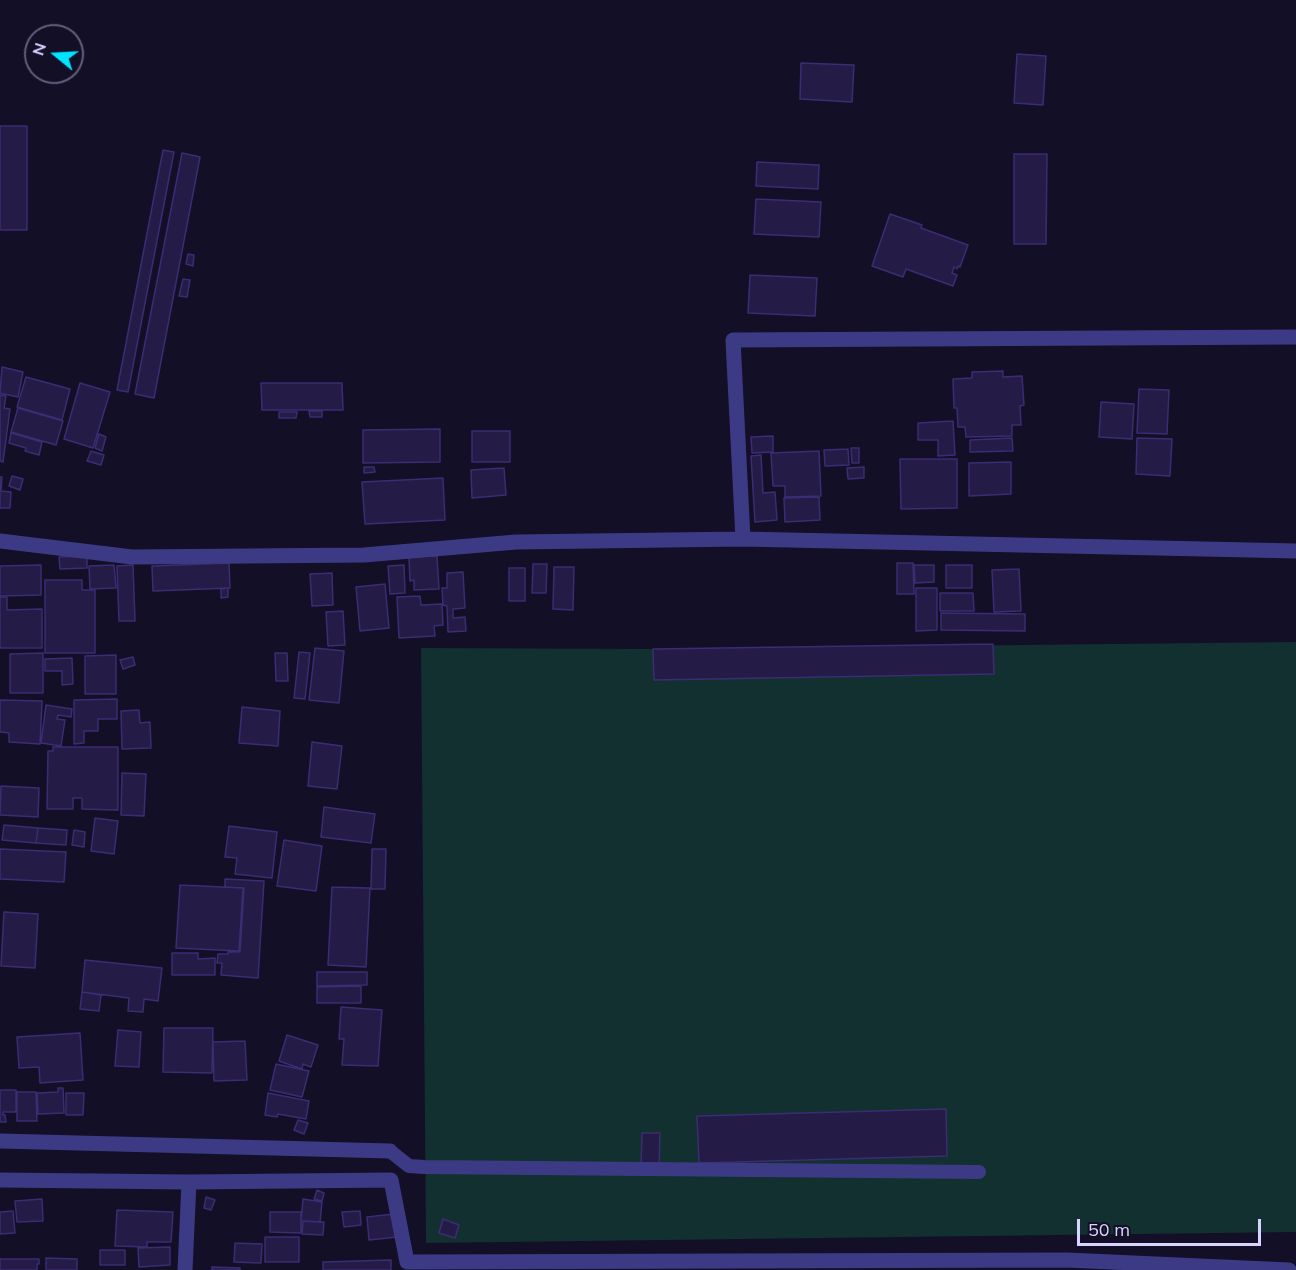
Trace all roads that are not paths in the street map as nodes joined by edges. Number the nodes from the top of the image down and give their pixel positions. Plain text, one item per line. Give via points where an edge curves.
1 (1296, 337) edge
2 (743, 539) junction
3 (0, 541) edge
4 (1296, 551) edge
5 (0, 1141) edge
6 (390, 1151) joint
7 (409, 1166) junction
8 (979, 1172) dead end
9 (0, 1180) edge
10 (391, 1180) junction
11 (189, 1182) junction
12 (846, 1265) edge
13 (1067, 1265) edge
14 (407, 1266) edge
15 (185, 1270) edge
16 (1288, 1270) edge

1 - 2 street via 734,340
2 - 3 street via 516,542 364,555 132,557
2 - 4 street
5 - 6 street
6 - 7 lane
7 - 8 lane
7 - 10 lane
9 - 11 street
10 - 11 street
10 - 14 street
11 - 15 street
12 - 13 street
12 - 14 street
13 - 16 street

